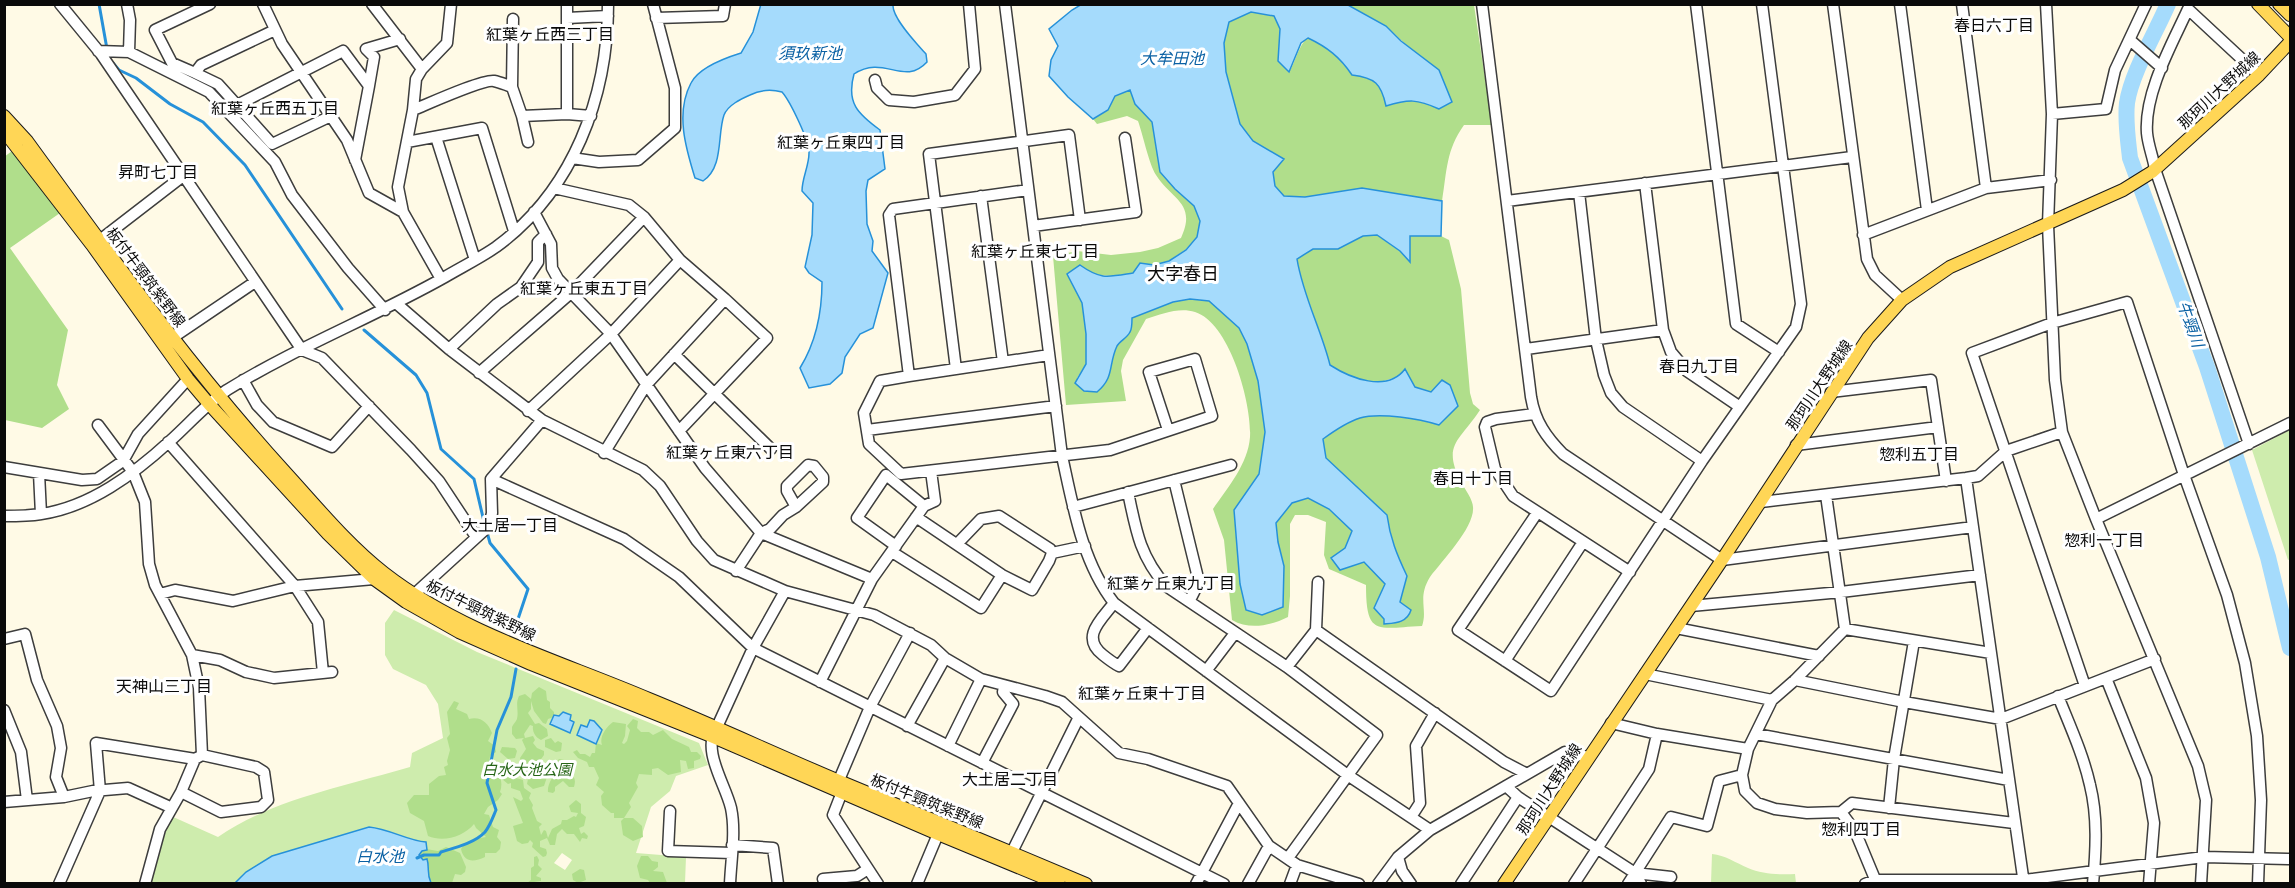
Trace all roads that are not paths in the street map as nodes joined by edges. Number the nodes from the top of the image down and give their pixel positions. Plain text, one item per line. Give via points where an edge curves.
1 (60, 4) edge
2 (127, 4) edge
3 (210, 4) edge
4 (263, 4) edge
5 (372, 4) edge
6 (451, 4) edge
7 (567, 4) edge
8 (608, 4) edge
9 (653, 4) edge
10 (725, 4) edge
11 (969, 4) edge
12 (1005, 4) edge
13 (1482, 4) edge
14 (1696, 4) edge
15 (1762, 4) edge
16 (1833, 4) edge
17 (1900, 4) edge
18 (1962, 4) edge
19 (2046, 4) edge
20 (2146, 4) edge
21 (2258, 4) edge
22 (2279, 4) edge
23 (2290, 15) edge
24 (608, 16) junction
25 (567, 18) junction
26 (656, 18) junction
27 (513, 19) dead end
28 (275, 30) junction
29 (2290, 37) edge
30 (400, 39) junction
31 (2132, 41) junction
32 (2290, 42) edge
33 (98, 51) junction
34 (129, 52) junction
35 (2160, 66) junction
36 (422, 69) junction
37 (302, 73) junction
38 (195, 74) junction
39 (2259, 75) junction
40 (875, 80) dead end
41 (369, 86) junction
42 (512, 87) junction
43 (237, 105) junction
44 (413, 110) junction
45 (567, 114) junction
46 (2052, 114) junction
47 (4, 116) edge
48 (331, 116) junction
49 (522, 116) junction
50 (591, 116) junction
51 (4, 132) edge
52 (436, 137) junction
53 (1125, 138) dead end
54 (1022, 140) junction
55 (407, 142) junction
56 (528, 142) dead end
57 (1852, 156) junction
58 (572, 158) junction
59 (355, 161) junction
60 (1784, 165) junction
61 (2154, 170) junction
62 (1716, 174) junction
63 (183, 176) junction
64 (2051, 180) junction
65 (1645, 183) junction
66 (554, 188) junction
67 (1986, 188) junction
68 (1028, 190) junction
69 (1579, 192) junction
70 (981, 196) junction
71 (1507, 201) junction
72 (935, 203) junction
73 (1927, 210) junction
74 (403, 212) junction
75 (534, 212) junction
76 (644, 217) junction
77 (1080, 220) junction
78 (2048, 225) junction
79 (1033, 226) junction
80 (514, 231) junction
81 (546, 234) junction
82 (1863, 235) junction
83 (100, 240) junction
84 (475, 260) junction
85 (680, 260) junction
86 (441, 279) junction
87 (255, 282) junction
88 (572, 292) junction
89 (725, 299) junction
90 (1902, 300) junction
91 (397, 304) junction
92 (385, 310) junction
93 (2052, 323) junction
94 (1663, 330) junction
95 (611, 334) junction
96 (172, 338) junction
97 (1596, 340) junction
98 (449, 349) junction
99 (1526, 349) junction
100 (302, 350) junction
101 (1779, 352) junction
102 (674, 354) junction
103 (1049, 355) junction
104 (1004, 362) junction
105 (956, 369) junction
106 (479, 373) junction
107 (909, 376) junction
108 (188, 379) junction
109 (243, 380) junction
110 (646, 385) junction
111 (1832, 392) junction
112 (715, 394) junction
113 (213, 400) junction
114 (369, 406) junction
115 (1056, 406) junction
116 (1740, 407) junction
117 (528, 411) junction
118 (1534, 414) junction
119 (542, 420) junction
120 (2290, 423) edge
121 (98, 425) dead end
122 (1938, 427) junction
123 (867, 430) junction
124 (1168, 430) junction
125 (680, 431) junction
126 (2062, 432) junction
127 (168, 442) junction
128 (2249, 444) junction
129 (1796, 445) junction
130 (771, 449) dead end
131 (2006, 451) junction
132 (604, 453) junction
133 (1062, 456) junction
134 (123, 461) junction
135 (1702, 461) junction
136 (1231, 465) dead end
137 (4, 468) edge
138 (931, 471) junction
139 (133, 472) junction
140 (39, 473) junction
141 (2184, 475) junction
142 (1966, 478) junction
143 (491, 479) junction
144 (1174, 480) junction
145 (1946, 481) junction
146 (1128, 492) junction
147 (1826, 495) junction
148 (1761, 502) junction
149 (924, 506) junction
150 (796, 507) dead end
151 (1073, 507) junction
152 (1537, 513) junction
153 (41, 514) junction
154 (4, 516) edge
155 (916, 517) junction
156 (2096, 519) junction
157 (1664, 522) junction
158 (1973, 526) junction
159 (483, 532) junction
160 (761, 533) junction
161 (1583, 542) junction
162 (958, 543) junction
163 (1085, 546) junction
164 (1834, 546) junction
165 (894, 549) junction
166 (1052, 553) junction
167 (1722, 560) junction
168 (736, 571) junction
169 (1630, 572) junction
170 (1002, 575) junction
171 (1980, 575) junction
172 (374, 579) junction
173 (872, 579) junction
174 (1318, 582) dead end
175 (295, 586) junction
176 (785, 591) junction
177 (1841, 592) junction
178 (160, 594) junction
179 (410, 598) junction
180 (1190, 600) junction
181 (1114, 603) junction
182 (1691, 606) junction
183 (856, 609) junction
184 (1148, 628) junction
185 (1676, 628) junction
186 (1845, 629) junction
187 (1316, 630) junction
188 (910, 633) junction
189 (1235, 633) junction
190 (4, 639) edge
191 (1914, 641) junction
192 (753, 648) junction
193 (1991, 653) junction
194 (192, 655) junction
195 (1819, 656) junction
196 (945, 658) junction
197 (2155, 659) junction
198 (1505, 661) junction
199 (1287, 668) junction
200 (1206, 671) junction
201 (1645, 674) junction
202 (2106, 678) junction
203 (981, 680) junction
204 (1795, 680) junction
205 (820, 682) junction
206 (1004, 686) junction
207 (2085, 686) junction
208 (2058, 696) junction
209 (1772, 700) junction
210 (1904, 702) junction
211 (870, 707) junction
212 (4, 710) edge
213 (1435, 713) junction
214 (1078, 719) junction
215 (2001, 719) junction
216 (1611, 723) junction
217 (907, 726) junction
218 (714, 731) junction
219 (1657, 734) junction
220 (1756, 734) junction
221 (948, 746) junction
222 (1748, 749) junction
223 (199, 757) junction
224 (1588, 757) junction
225 (1894, 759) junction
226 (982, 763) junction
227 (1527, 774) junction
228 (1742, 775) junction
229 (1349, 776) junction
230 (2009, 780) junction
231 (1506, 786) junction
232 (838, 787) junction
233 (100, 790) junction
234 (181, 792) junction
235 (1041, 793) junction
236 (64, 797) junction
237 (1518, 797) junction
238 (27, 800) junction
239 (4, 802) edge
240 (1239, 803) junction
241 (170, 807) junction
242 (1889, 808) junction
243 (670, 811) dead end
244 (1841, 812) junction
245 (1550, 816) junction
246 (1411, 817) junction
247 (2014, 823) junction
248 (1430, 830) junction
249 (938, 834) junction
250 (1269, 846) junction
251 (1597, 847) junction
252 (732, 849) junction
253 (1398, 856) junction
254 (1010, 857) junction
255 (2204, 857) junction
256 (2259, 859) junction
257 (2290, 859) edge
258 (1292, 861) junction
259 (2151, 864) junction
260 (868, 868) junction
261 (2094, 871) junction
262 (1201, 873) junction
263 (1635, 873) junction
264 (1671, 877) dead end
265 (823, 879) dead end
266 (1872, 882) edge
267 (2024, 882) edge
268 (59, 884) edge
269 (145, 884) edge
270 (730, 884) edge
271 (777, 884) edge
272 (878, 884) edge
273 (917, 884) edge
274 (1059, 884) edge
275 (1086, 884) edge
276 (1196, 884) edge
277 (1224, 884) edge
278 (1248, 884) edge
279 (1290, 884) edge
280 (1359, 884) edge
281 (1378, 884) edge
282 (1412, 884) edge
283 (1461, 884) edge
284 (1504, 884) edge
285 (1574, 884) edge
286 (1628, 884) edge
287 (1641, 884) edge
288 (2093, 884) edge
289 (2149, 884) edge
290 (2201, 884) edge
291 (2258, 884) edge

1 - 33 street
2 - 34 street
3 - 38 street via 155,30 172,63
4 - 28 street
5 - 30 street
6 - 36 street via 447,43
7 - 25 street
8 - 24 street
9 - 26 street
10 - 26 street via 723,16
11 - 40 street via 975,69 955,95 915,102 889,100
12 - 54 street
13 - 71 street
14 - 62 street
15 - 60 street
16 - 57 street
17 - 73 street
18 - 67 street
19 - 46 street
20 - 31 street
21 - 29 main road
22 - 23 main road
24 - 25 street
24 - 50 street via 604,63
25 - 45 street
26 - 58 street via 675,88 675,129 638,160 599,162
27 - 42 street
28 - 37 street
28 - 38 street via 201,65
30 - 36 street
30 - 41 street via 366,49 375,57
31 - 35 street
31 - 46 street via 2115,70 2106,110
32 - 39 main road, 那珂川大野城線
33 - 34 street
33 - 63 street
34 - 92 street via 209,93 274,162 292,195
35 - 39 street via 2188,9
35 - 61 street via 2148,109
36 - 44 street via 416,79
37 - 41 street via 343,51
37 - 43 street
37 - 48 street
38 - 43 street via 219,84
39 - 61 main road, 那珂川大野城線
41 - 59 street
42 - 44 street via 492,80
42 - 49 street
43 - 48 street via 272,144
44 - 55 street
45 - 49 street
45 - 50 street
46 - 64 street
47 - 83 main road, 板付牛頸筑紫野線
48 - 59 street
49 - 56 street
50 - 58 street
51 - 108 main road, 板付牛頸筑紫野線
52 - 55 street
52 - 80 street via 482,128
52 - 84 street
53 - 77 street via 1136,212
54 - 68 street
54 - 72 street via 929,154
54 - 77 street via 1069,135
55 - 74 street via 398,186
57 - 60 street
57 - 82 street
58 - 66 street
59 - 74 street via 369,193
60 - 62 street
60 - 101 street via 1801,304 1796,327
61 - 78 main road, 那珂川大野城線 via 2123,190
61 - 128 street
62 - 65 street
62 - 101 street via 1736,324
63 - 83 street
63 - 87 street
64 - 67 street
64 - 78 street
65 - 69 street
65 - 94 street
66 - 75 street
66 - 76 street via 629,205
67 - 73 street
68 - 70 street
68 - 79 street
69 - 71 street
69 - 97 street
70 - 72 street
70 - 104 street
71 - 99 street
72 - 105 street
72 - 107 street via 893,209 889,214
73 - 82 street
74 - 86 street
75 - 80 street
75 - 81 street
76 - 85 street
76 - 88 street
77 - 79 street
78 - 90 main road, 那珂川大野城線 via 1950,267
78 - 93 street
79 - 103 street
80 - 84 street
81 - 88 street via 551,244 552,268
81 - 98 street via 538,242 538,262 521,287
82 - 90 street via 1867,259 1875,275
83 - 96 main road, 板付牛頸筑紫野線
84 - 86 street
85 - 89 street
85 - 95 street
86 - 91 street
87 - 96 street
87 - 100 street
88 - 95 street
88 - 106 street
89 - 102 street
89 - 112 street via 767,338
90 - 111 main road, 那珂川大野城線 via 1868,338
91 - 92 street
91 - 98 street
92 - 100 street
93 - 126 street
93 - 131 street via 1972,353
93 - 141 street via 2127,302
94 - 97 street
94 - 116 street via 1671,352 1687,371
95 - 110 street
95 - 117 street
96 - 113 main road, 板付牛頸筑紫野線
97 - 99 street
97 - 135 street via 1611,393 1623,407
98 - 106 street
99 - 118 street
100 - 109 street
100 - 114 street via 322,358
101 - 116 street
102 - 110 street
102 - 112 street
103 - 104 street
103 - 115 street
104 - 105 street
105 - 107 street
106 - 117 street
107 - 123 street via 880,381 864,413
108 - 113 main road, 板付牛頸筑紫野線
108 - 134 street via 138,434
109 - 113 street
109 - 114 street via 257,405 273,422 332,447
110 - 125 street
110 - 132 street
111 - 122 street via 1931,380
111 - 129 main road, 那珂川大野城線
112 - 125 street
112 - 130 street
113 - 127 street
113 - 172 main road, 板付牛頸筑紫野線 via 328,534
113 - 179 main road, 板付牛頸筑紫野線 via 330,522
114 - 159 street
115 - 123 street
115 - 133 street
116 - 135 street
117 - 119 street
118 - 152 street via 1496,419 1485,427 1495,469 1513,496
118 - 157 street via 1549,440 1563,454
119 - 132 street
119 - 143 street
120 - 128 street
121 - 134 street
122 - 129 street
122 - 145 street
123 - 138 street via 869,444 901,474
124 - 124 street via 1212,416 1195,359 1149,372
124 - 133 street via 1110,450
125 - 160 street via 705,468
126 - 131 street
126 - 156 street
127 - 139 street
127 - 175 street
128 - 141 street
129 - 148 main road, 那珂川大野城線
131 - 142 street via 1978,476
131 - 207 street
132 - 168 street via 643,470 660,486 714,560
133 - 138 street
133 - 151 street
134 - 139 street
134 - 140 street via 96,479
135 - 157 street
136 - 144 street
137 - 140 street
138 - 149 street via 935,501
139 - 153 street via 102,492
139 - 178 street via 145,502 149,564
140 - 153 street
141 - 156 street
141 - 256 street via 2227,595 2245,663 2257,736
142 - 145 street
142 - 158 street
143 - 159 street via 492,513
143 - 192 street via 624,539 679,576
144 - 146 street
144 - 180 street via 1199,582
145 - 147 street
146 - 151 street
146 - 180 street via 1138,539 1152,569 1167,586
147 - 148 street
147 - 164 street
148 - 167 main road, 那珂川大野城線
149 - 155 street
149 - 165 street via 886,475 856,518
150 - 160 street
151 - 163 street
152 - 161 street
152 - 198 street via 1458,630
153 - 154 street
155 - 162 street
155 - 165 street
156 - 197 street
157 - 167 street
157 - 169 street
158 - 164 street
158 - 171 street
159 - 179 street
160 - 168 street
160 - 173 street
161 - 169 street
161 - 198 street
162 - 166 street via 981,519 999,516
162 - 170 street
163 - 166 street
163 - 181 street via 1102,588
164 - 167 street
164 - 177 street
165 - 170 street via 981,608
165 - 173 street
166 - 170 street via 1032,590
167 - 182 main road, 那珂川大野城線
168 - 176 street
169 - 198 street via 1551,691
171 - 177 street
171 - 193 street
172 - 175 street
172 - 179 main road, 板付牛頸筑紫野線
173 - 183 street
174 - 187 street
175 - 178 street via 233,601 175,590
175 - 194 street via 318,622 328,672 274,678
176 - 183 street
176 - 192 street
177 - 182 street
177 - 186 street
178 - 194 street
179 - 218 main road, 板付牛頸筑紫野線 via 459,632 521,660
180 - 189 street
181 - 184 street
181 - 184 street via 1092,640 1096,650 1114,664 1119,666
182 - 185 main road, 那珂川大野城線
183 - 188 street
183 - 205 street
184 - 200 street
185 - 195 street
185 - 201 main road, 那珂川大野城線
186 - 191 street
186 - 195 street
187 - 199 street
187 - 213 street
188 - 196 street
188 - 211 street
189 - 199 street
189 - 200 street
190 - 236 street via 25,634 37,680 57,726 61,748 56,777
191 - 193 street
191 - 210 street
192 - 205 street
192 - 218 street
193 - 215 street
194 - 223 street via 199,688
195 - 204 street
196 - 203 street
196 - 217 street
197 - 202 street
197 - 255 street via 2198,766 2205,800
199 - 229 street via 1377,735
200 - 229 street
201 - 209 street
201 - 216 main road, 那珂川大野城線
202 - 207 street
202 - 259 street via 2146,778 2154,823
203 - 206 street
203 - 221 street
204 - 209 street
204 - 210 street
205 - 211 street
206 - 214 street via 1062,702
206 - 226 street via 1013,704
207 - 208 street
208 - 215 street
208 - 261 street via 2082,754 2091,788 2096,826
209 - 220 street
210 - 215 street
210 - 225 street
211 - 217 street
211 - 232 street
212 - 238 street via 21,752
213 - 227 street
213 - 246 street via 1416,746 1420,803
214 - 235 street
214 - 240 street via 1119,753 1227,786
215 - 230 street
216 - 219 street
216 - 224 main road, 那珂川大野城線
217 - 221 street
218 - 232 main road, 板付牛頸筑紫野線
218 - 252 street via 711,753 731,810
219 - 222 street
219 - 251 street via 1649,769
220 - 222 street
220 - 225 street
221 - 226 street
222 - 228 street
223 - 233 street via 96,743
223 - 234 street
223 - 234 street via 256,767 264,772 268,800 261,807 220,812
224 - 227 street via 1565,752
224 - 245 main road, 那珂川大野城線
225 - 230 street
225 - 242 street
226 - 235 street
227 - 231 street
228 - 244 street via 1745,791 1757,803 1807,813
228 - 263 street via 1719,781 1707,826 1671,817
229 - 246 street
229 - 258 street
230 - 247 street
231 - 237 street
231 - 248 street
232 - 249 main road, 板付牛頸筑紫野線
232 - 254 main road, 板付牛頸筑紫野線
232 - 260 street via 833,815
233 - 236 street
233 - 241 street via 128,788
233 - 268 street
234 - 241 street
235 - 254 street
235 - 262 street
236 - 238 street
237 - 245 street
237 - 283 street
238 - 239 street
240 - 250 street
240 - 262 street
241 - 269 street
242 - 244 street via 1852,803
242 - 247 street
243 - 252 street via 668,851
244 - 266 street via 1855,831
245 - 251 street
245 - 284 main road, 那珂川大野城線
246 - 248 street
247 - 267 street
248 - 253 street
249 - 254 main road, 板付牛頸筑紫野線
249 - 273 street
250 - 258 street
250 - 278 street
251 - 263 street
251 - 285 street
252 - 270 street
252 - 271 street via 773,848
253 - 281 street
253 - 282 street via 1402,871
254 - 274 main road, 板付牛頸筑紫野線
254 - 275 main road, 板付牛頸筑紫野線
255 - 256 street
255 - 259 street
255 - 290 street
256 - 257 street
256 - 291 street
258 - 279 street
258 - 280 street
259 - 261 street
259 - 289 street
260 - 265 street via 857,876 836,874
260 - 272 street
261 - 267 street
261 - 288 street
262 - 276 street
262 - 277 street
263 - 264 street
263 - 286 street
263 - 287 street
266 - 267 street

